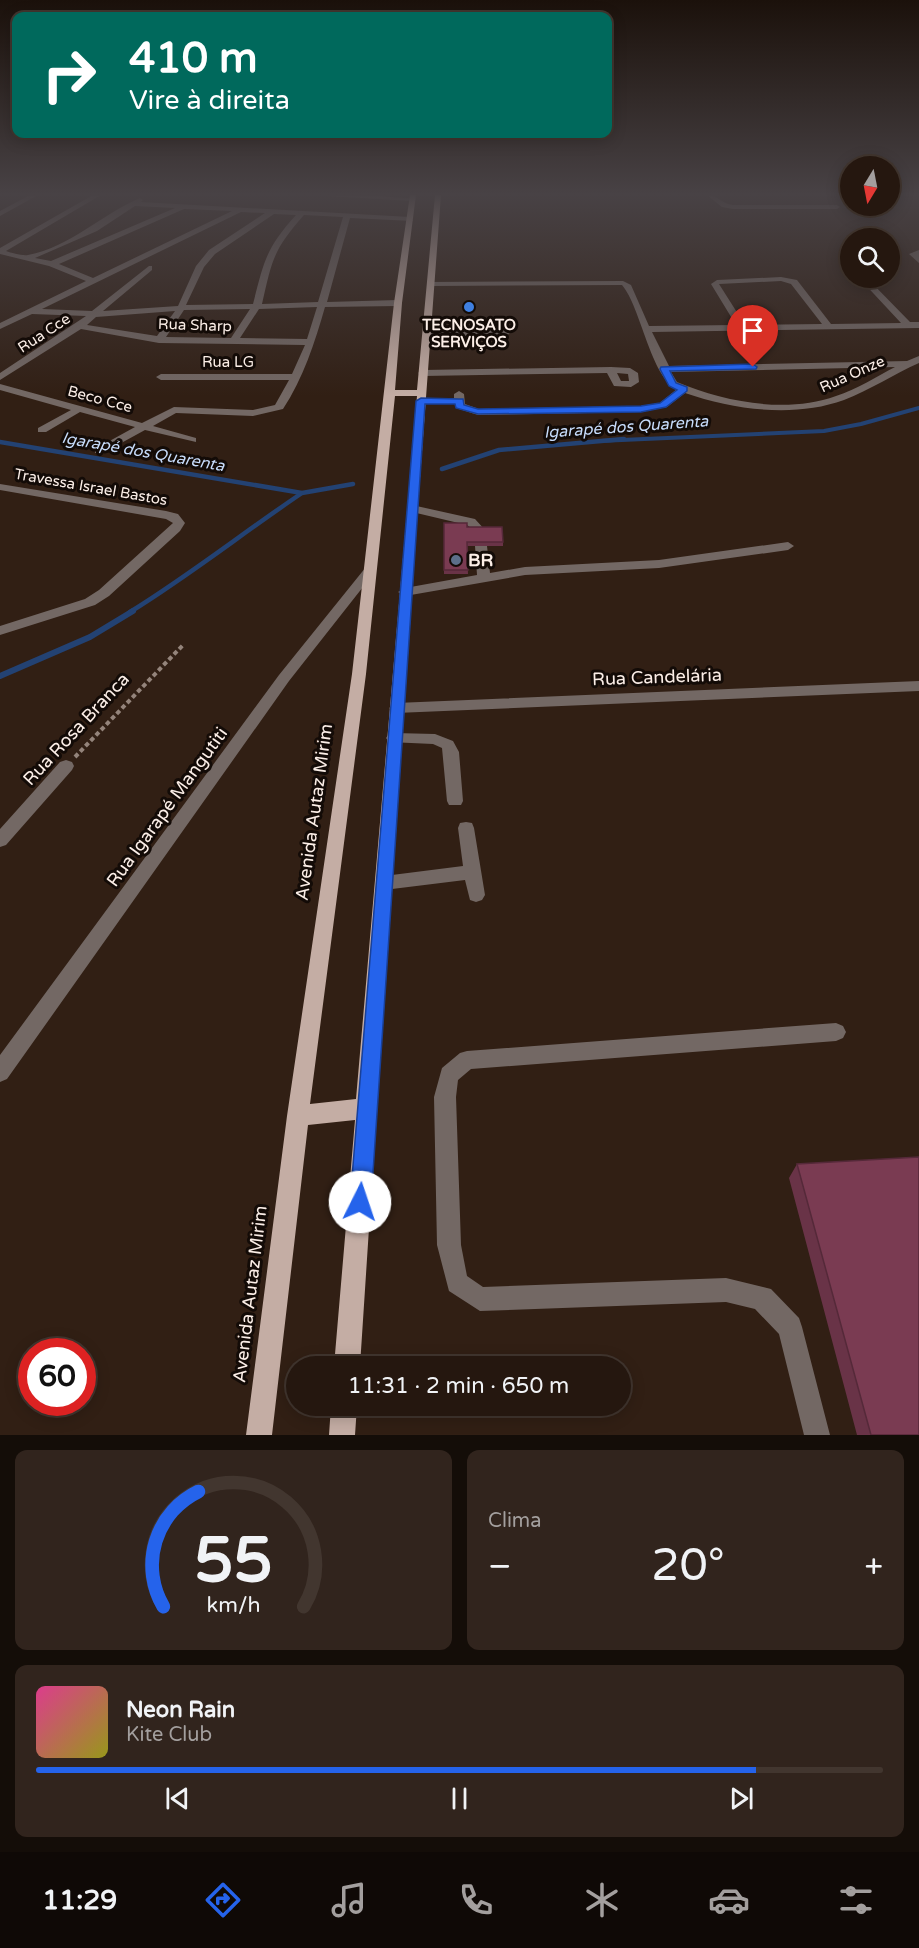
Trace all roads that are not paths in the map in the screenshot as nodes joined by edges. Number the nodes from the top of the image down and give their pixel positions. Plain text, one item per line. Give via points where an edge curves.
1 (46, 262) edge
2 (57, 262) edge
3 (129, 262) edge
4 (204, 262) edge
5 (268, 262) edge
6 (334, 262) edge
7 (404, 262) edge
8 (432, 262) edge
9 (52, 264) junction
10 (149, 268) dead end
11 (90, 280) junction
12 (430, 284) junction
13 (873, 288) edge
14 (398, 303) junction
15 (323, 305) junction
16 (257, 306) junction
17 (181, 308) junction
18 (32, 311) junction
19 (96, 314) junction
20 (908, 325) junction
21 (919, 325) edge
22 (0, 326) edge
23 (80, 326) junction
24 (828, 326) junction
25 (742, 328) junction
26 (647, 329) junction
27 (506, 333) dead end
28 (426, 334) junction
29 (159, 340) junction
30 (234, 341) junction
31 (311, 342) junction
32 (919, 359) edge
33 (908, 364) junction
34 (664, 369) junction
35 (611, 370) dead end
36 (457, 372) junction
37 (423, 373) junction
38 (3, 375) edge
39 (295, 376) junction
40 (160, 377) dead end
41 (0, 387) edge
42 (684, 389) junction
43 (390, 393) junction
44 (459, 395) junction
45 (421, 397) junction
46 (79, 409) junction
47 (146, 426) junction
48 (42, 430) dead end
49 (192, 440) dead end
50 (99, 451) dead end
51 (0, 487) edge
52 (412, 509) junction
53 (480, 531) edge
54 (481, 546) edge
55 (788, 546) dead end
56 (370, 570) junction
57 (484, 578) junction
58 (405, 592) junction
59 (0, 631) edge
60 (919, 686) edge
61 (396, 708) junction
62 (394, 738) junction
63 (66, 766) road end
64 (455, 801) dead end
65 (466, 828) dead end
66 (0, 840) edge
67 (473, 872) junction
68 (384, 883) junction
69 (476, 895) dead end
70 (836, 1032) dead end
71 (0, 1071) edge
72 (368, 1108) junction
73 (298, 1116) junction
74 (348, 1356) edge
75 (343, 1416) edge
76 (259, 1435) edge
77 (342, 1435) edge
78 (817, 1435) edge

1 - 9 street
2 - 9 street
3 - 11 street
4 - 17 street
5 - 16 street
6 - 15 street
7 - 14 main road, Avenida Autaz Mirim
8 - 12 main road
9 - 11 street
10 - 19 street, Rua Cce
11 - 18 street
12 - 26 street via 612,281 627,285
12 - 28 main road
13 - 20 street
14 - 15 street
14 - 43 main road, Avenida Autaz Mirim
15 - 16 street
15 - 31 street
16 - 17 street
16 - 30 street
17 - 19 street
17 - 29 street
18 - 19 street
18 - 22 street
19 - 23 street, Rua Cce
20 - 21 street
20 - 24 street
23 - 29 street, Rua Sharp
23 - 38 street, Rua Cce
24 - 25 street
24 - 25 street via 794,282 781,279 715,284
25 - 26 street
26 - 34 street
27 - 28 street
28 - 37 main road
29 - 30 street, Rua Sharp
30 - 31 street, Rua Sharp
31 - 39 street
32 - 33 street, Rua Onze
33 - 34 street
33 - 42 street, Rua Onze via 840,398 807,407 758,406
34 - 42 street via 673,384
35 - 36 street
36 - 37 street
36 - 44 street
37 - 45 main road
39 - 40 street, Rua LG
39 - 47 street via 286,397 275,409 253,413 174,410
41 - 46 street, Beco Cce
42 - 44 street via 663,405 641,409 478,411 460,406
43 - 45 main road
43 - 56 main road, Avenida Autaz Mirim
44 - 45 street
45 - 52 main road
46 - 47 street, Beco Cce
46 - 48 street
47 - 49 street, Beco Cce
47 - 50 street
51 - 59 street, Travessa Israel Bastos via 178,520 176,528 104,593 74,608
52 - 53 street via 471,522
52 - 58 main road
54 - 57 street
55 - 57 street via 659,564 544,569
56 - 71 street, Rua Igarapé Mangutiti via 284,678
56 - 73 main road, Avenida Autaz Mirim
57 - 58 street
58 - 61 main road
60 - 61 street, Rua Candelária
61 - 62 main road
62 - 64 street via 435,739 448,745
62 - 68 main road
63 - 66 street, Rua Rosa Branca
65 - 67 street
67 - 68 street
67 - 69 street
68 - 72 main road
70 - 78 street via 467,1060 449,1075 445,1097 449,1245 457,1283 480,1299 726,1290 762,1298 790,1327
72 - 73 main road
72 - 74 main road
73 - 76 main road, Avenida Autaz Mirim
75 - 77 main road

